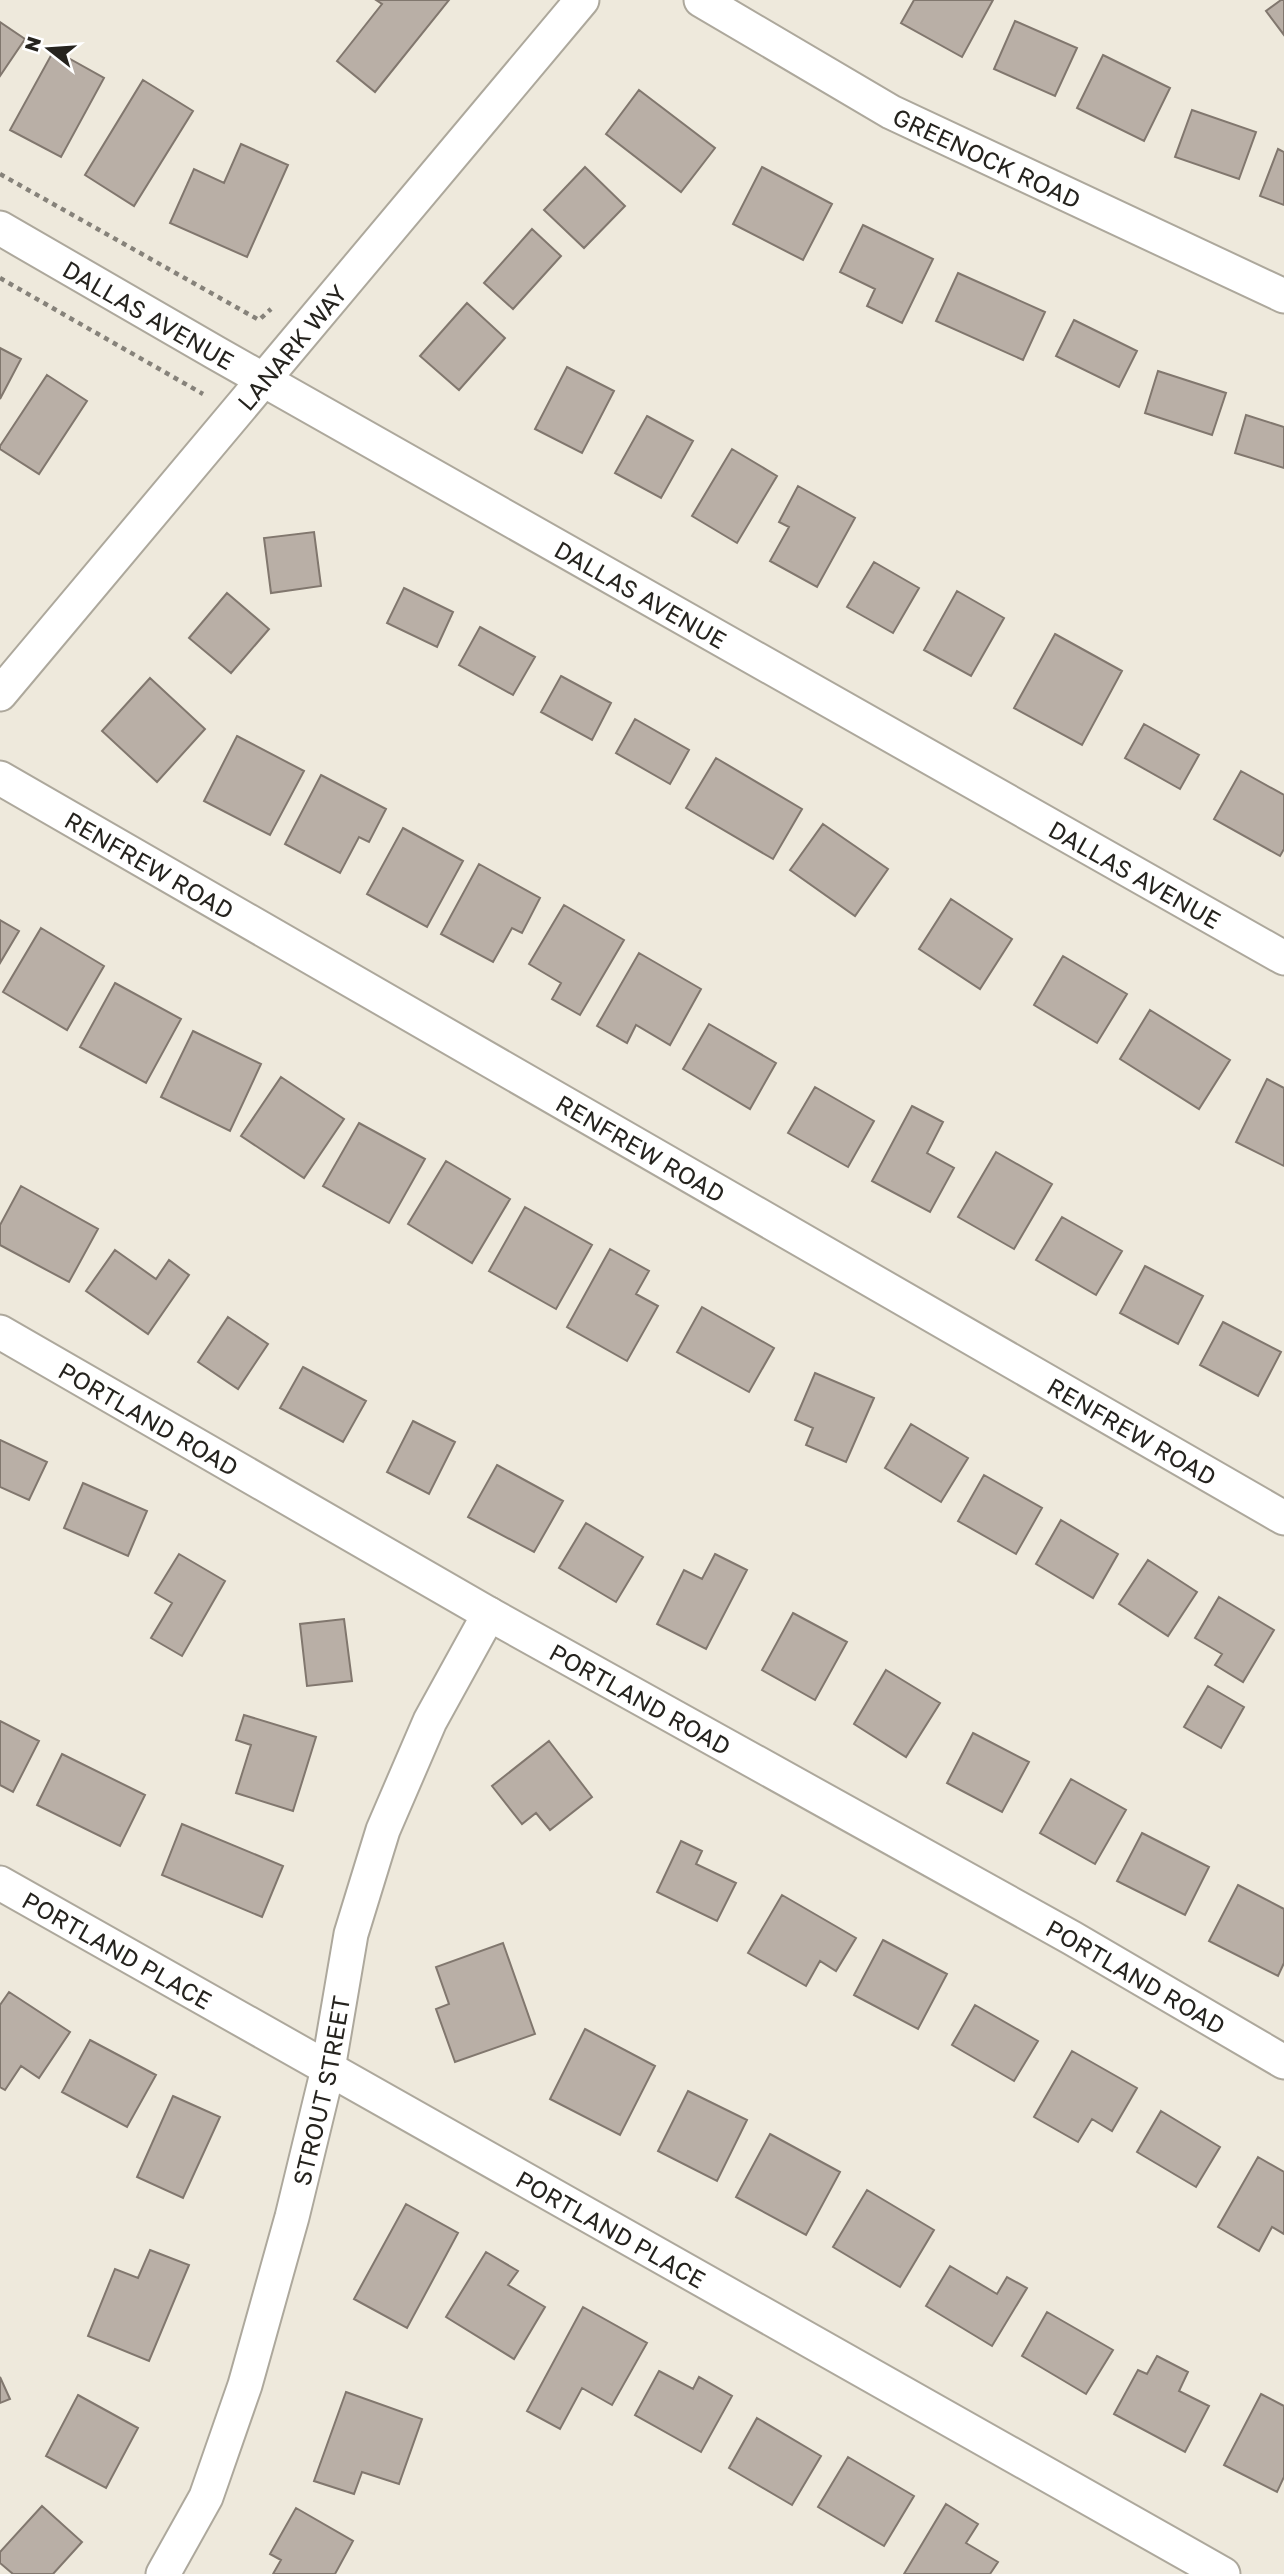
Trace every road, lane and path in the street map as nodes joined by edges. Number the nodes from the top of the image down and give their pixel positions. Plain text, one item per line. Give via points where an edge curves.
1 (582, 0) edge
2 (701, 0) edge
3 (0, 174) edge
4 (0, 228) edge
5 (0, 278) edge
6 (1284, 296) edge
7 (259, 320) dead end
8 (262, 379) junction
9 (234, 412) junction
10 (0, 694) edge
11 (0, 778) edge
12 (1284, 958) edge
13 (0, 1332) edge
14 (1284, 1518) edge
15 (489, 1614) junction
16 (0, 1883) edge
17 (1284, 2062) edge
18 (328, 2069) junction
19 (163, 2574) edge
20 (1223, 2574) edge

1 - 8 street, LANARK WAY
2 - 6 street, GREENOCK ROAD via 891,112
3 - 7 path
4 - 8 street, DALLAS AVENUE
5 - 9 path
8 - 9 street, LANARK WAY
8 - 12 street, DALLAS AVENUE
9 - 10 street, LANARK WAY
11 - 14 street, RENFREW ROAD
13 - 15 street, PORTLAND ROAD
15 - 17 street, PORTLAND ROAD via 1060,1931
15 - 18 street, STROUT STREET via 430,1721 383,1830 351,1934
16 - 18 street, PORTLAND PLACE
18 - 19 street, STROUT STREET via 245,2385 206,2497
18 - 20 street, PORTLAND PLACE

